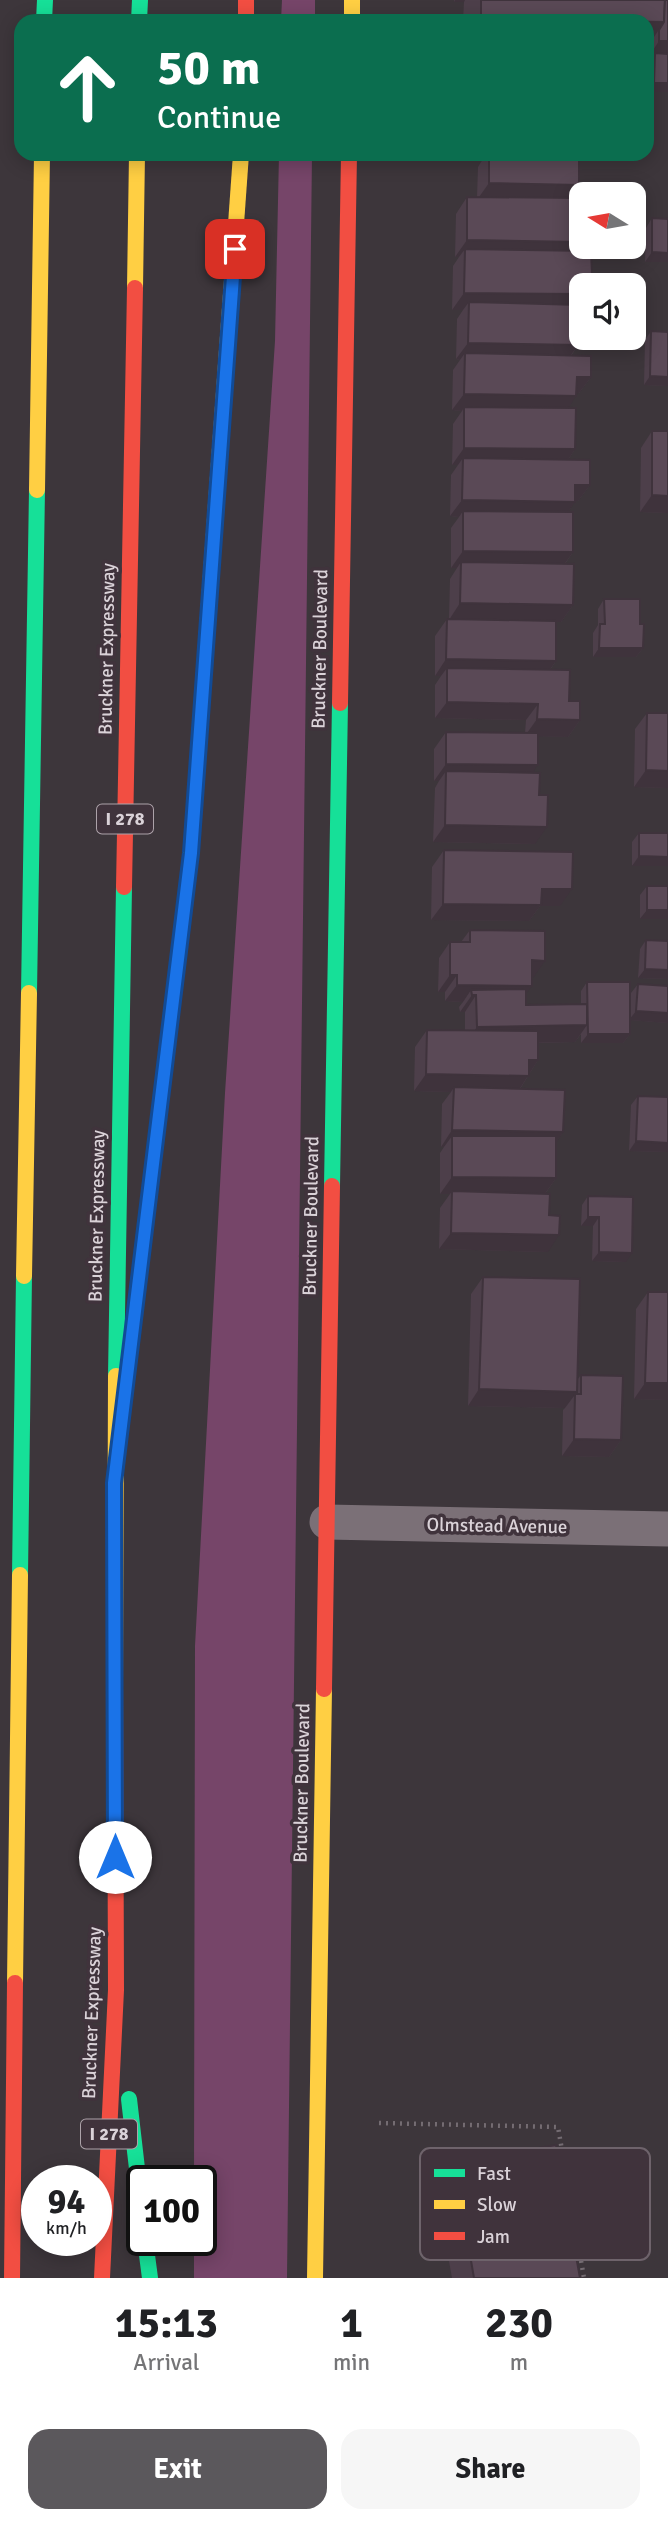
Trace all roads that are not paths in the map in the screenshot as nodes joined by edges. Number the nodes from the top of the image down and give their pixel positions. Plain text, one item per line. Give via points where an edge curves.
1 (42, 161) edge
2 (137, 161) edge
3 (240, 161) edge
4 (349, 161) edge
5 (136, 1308) dead end
6 (132, 1335) dead end
7 (114, 1483) junction
8 (327, 1522) junction
9 (668, 1529) edge
10 (116, 1990) junction
11 (15, 2058) junction
12 (0, 2149) edge
13 (136, 2165) edge
14 (147, 2256) edge
15 (12, 2278) edge
16 (102, 2278) edge
17 (149, 2278) edge
18 (315, 2278) edge

1 - 11 main road
2 - 7 main road, Bruckner Expressway / I 278
3 - 5 main road via 191,853
4 - 8 main road, Bruckner Boulevard
6 - 7 main road
7 - 10 main road, Bruckner Expressway / I 278
8 - 9 street, Olmstead Avenue
8 - 18 main road, Bruckner Boulevard
10 - 13 main road
10 - 16 main road, Bruckner Expressway / I 278
11 - 12 main road
11 - 15 main road
14 - 17 main road

